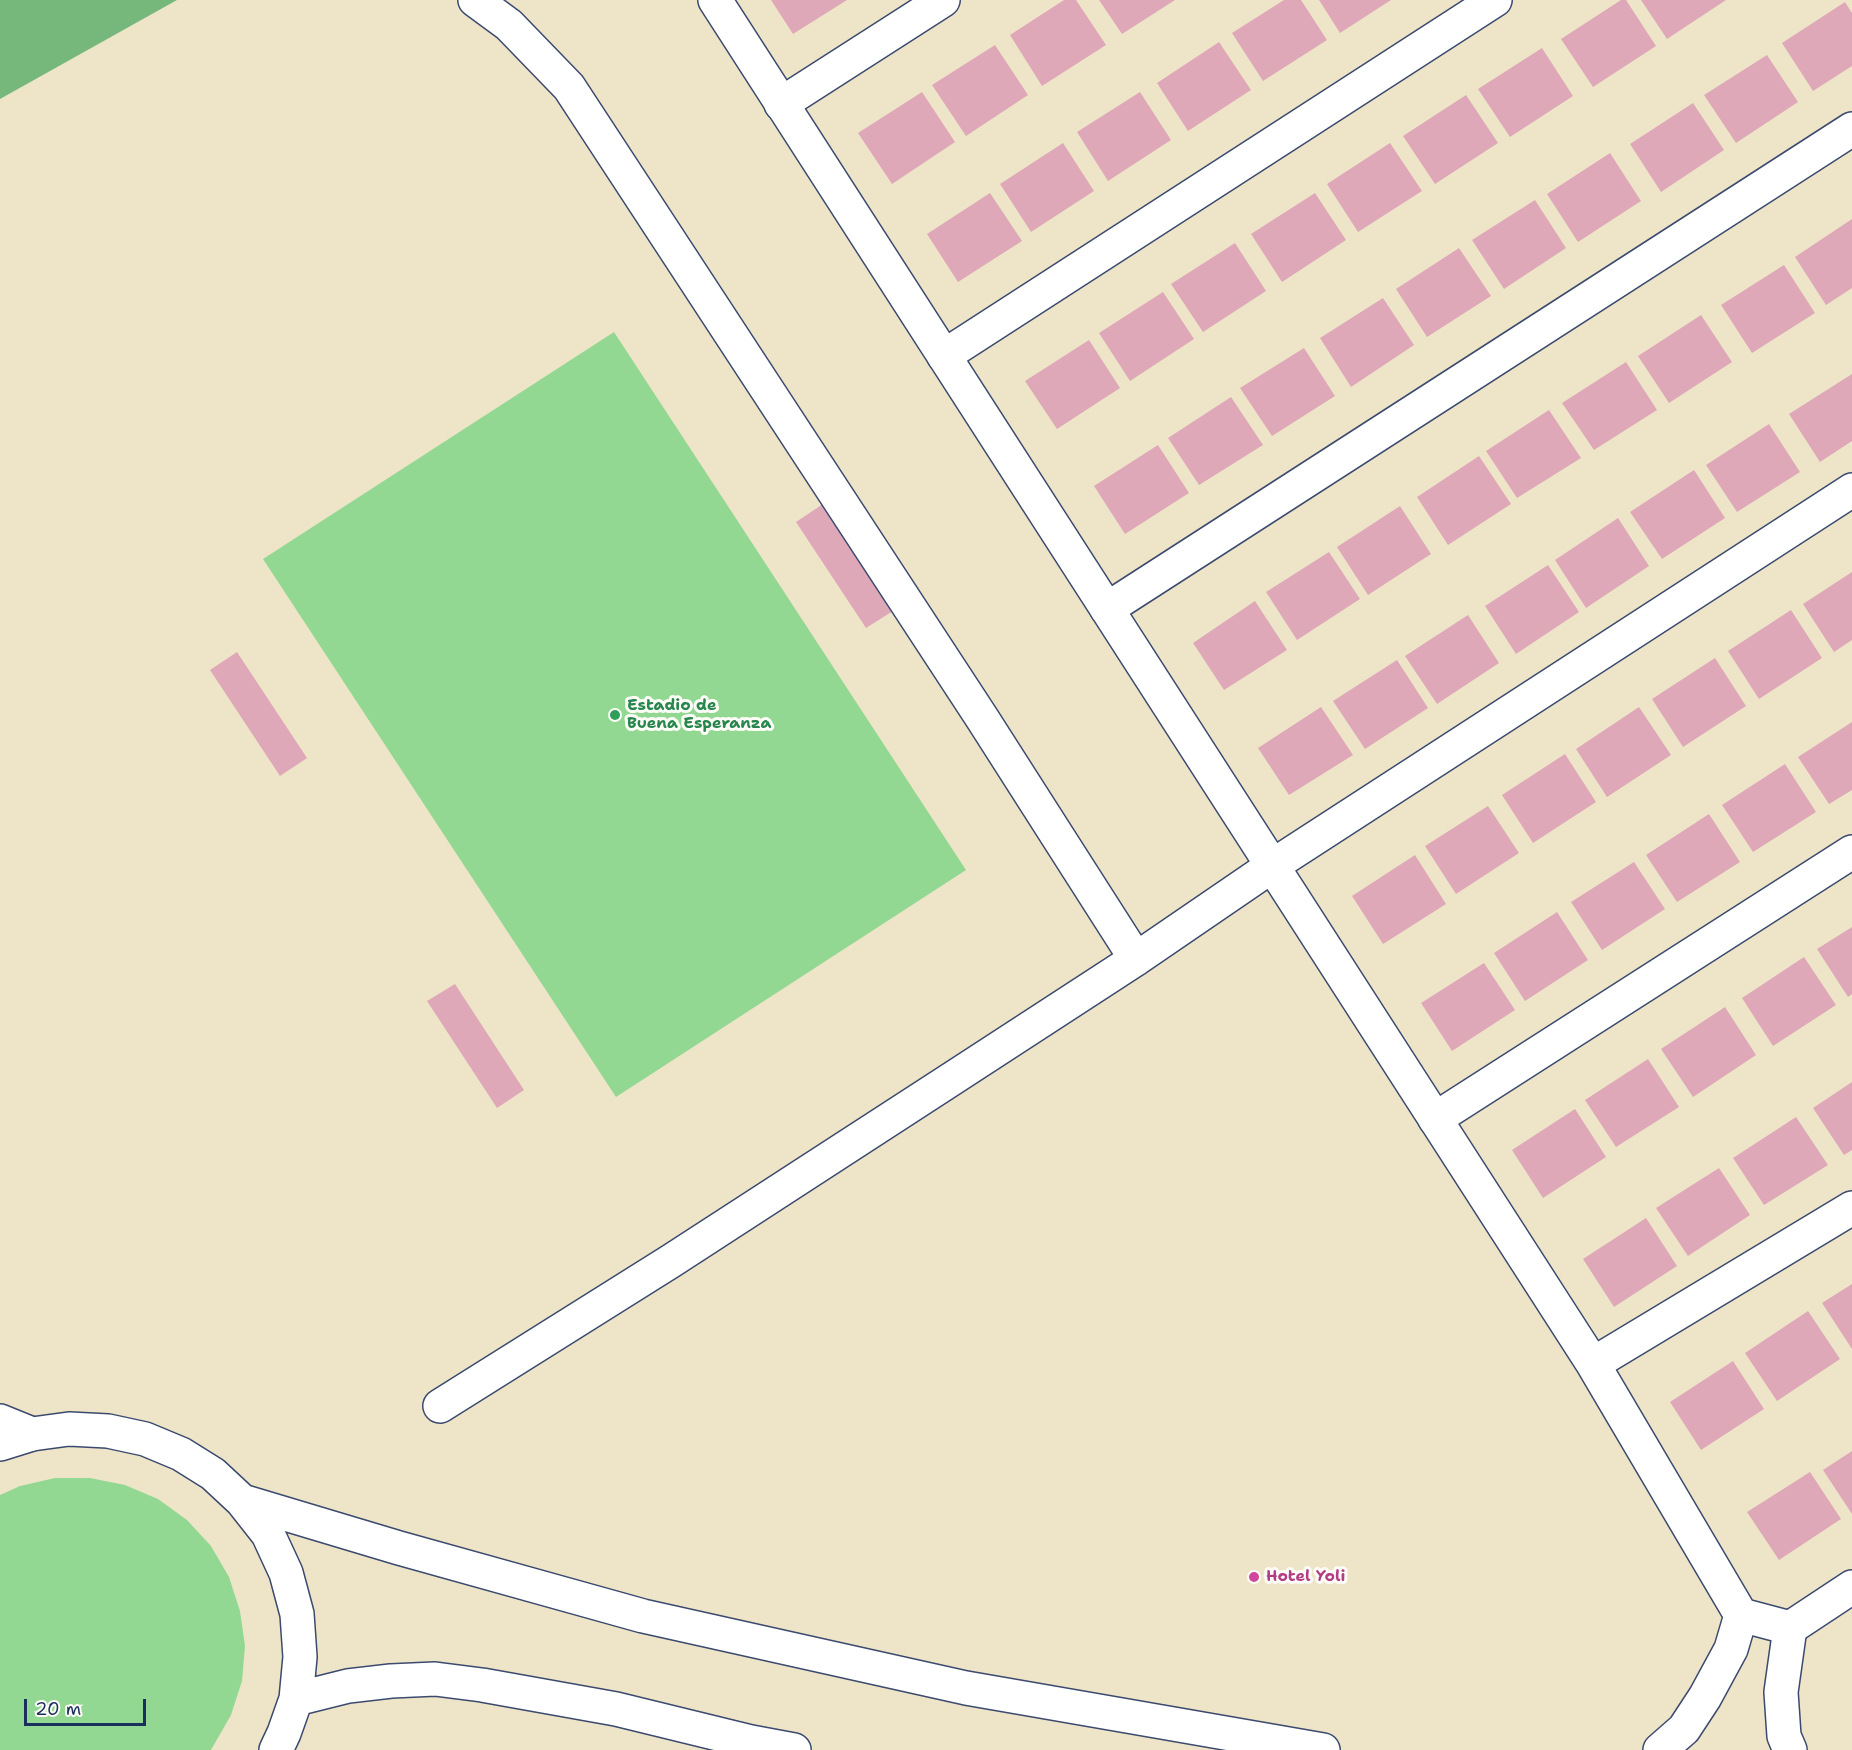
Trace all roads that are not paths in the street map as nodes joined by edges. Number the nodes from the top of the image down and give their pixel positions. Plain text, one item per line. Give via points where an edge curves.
1 (475, 0) edge
2 (715, 0) edge
3 (944, 0) edge
4 (1495, 0) edge
5 (782, 104) junction
6 (1852, 129) edge
7 (944, 356) junction
8 (1852, 490) edge
9 (1107, 609) junction
10 (1852, 852) edge
11 (1272, 866) junction
12 (1136, 959) junction
13 (1435, 1119) junction
14 (1852, 1208) edge
15 (1593, 1364) junction
16 (440, 1407) dead end
17 (0, 1421) edge
18 (32, 1434) junction
19 (0, 1443) edge
20 (242, 1501) junction
21 (1852, 1587) edge
22 (1742, 1615) junction
23 (1790, 1628) junction
24 (296, 1699) junction
25 (276, 1750) edge
26 (794, 1750) edge
27 (1323, 1750) edge
28 (1660, 1750) edge
29 (1790, 1750) edge

1 - 12 main road via 509,25 569,87
2 - 5 main road
3 - 5 main road
4 - 7 main road
5 - 7 main road
6 - 9 main road
7 - 9 main road
8 - 11 main road
9 - 11 main road
10 - 13 main road
11 - 12 main road
11 - 13 main road
12 - 16 main road
13 - 15 main road
14 - 15 main road
15 - 22 main road
17 - 18 main road
18 - 19 main road
18 - 20 main road via 69,1429 108,1431 145,1439 181,1454 213,1474
20 - 24 main road via 268,1534 286,1573 298,1625
20 - 27 main road via 643,1616 966,1688
21 - 23 main road
22 - 23 main road
22 - 28 main road via 1731,1649 1705,1697 1684,1730
23 - 29 main road via 1781,1692 1784,1736
24 - 25 main road
24 - 26 main road via 348,1686 435,1680 616,1709

